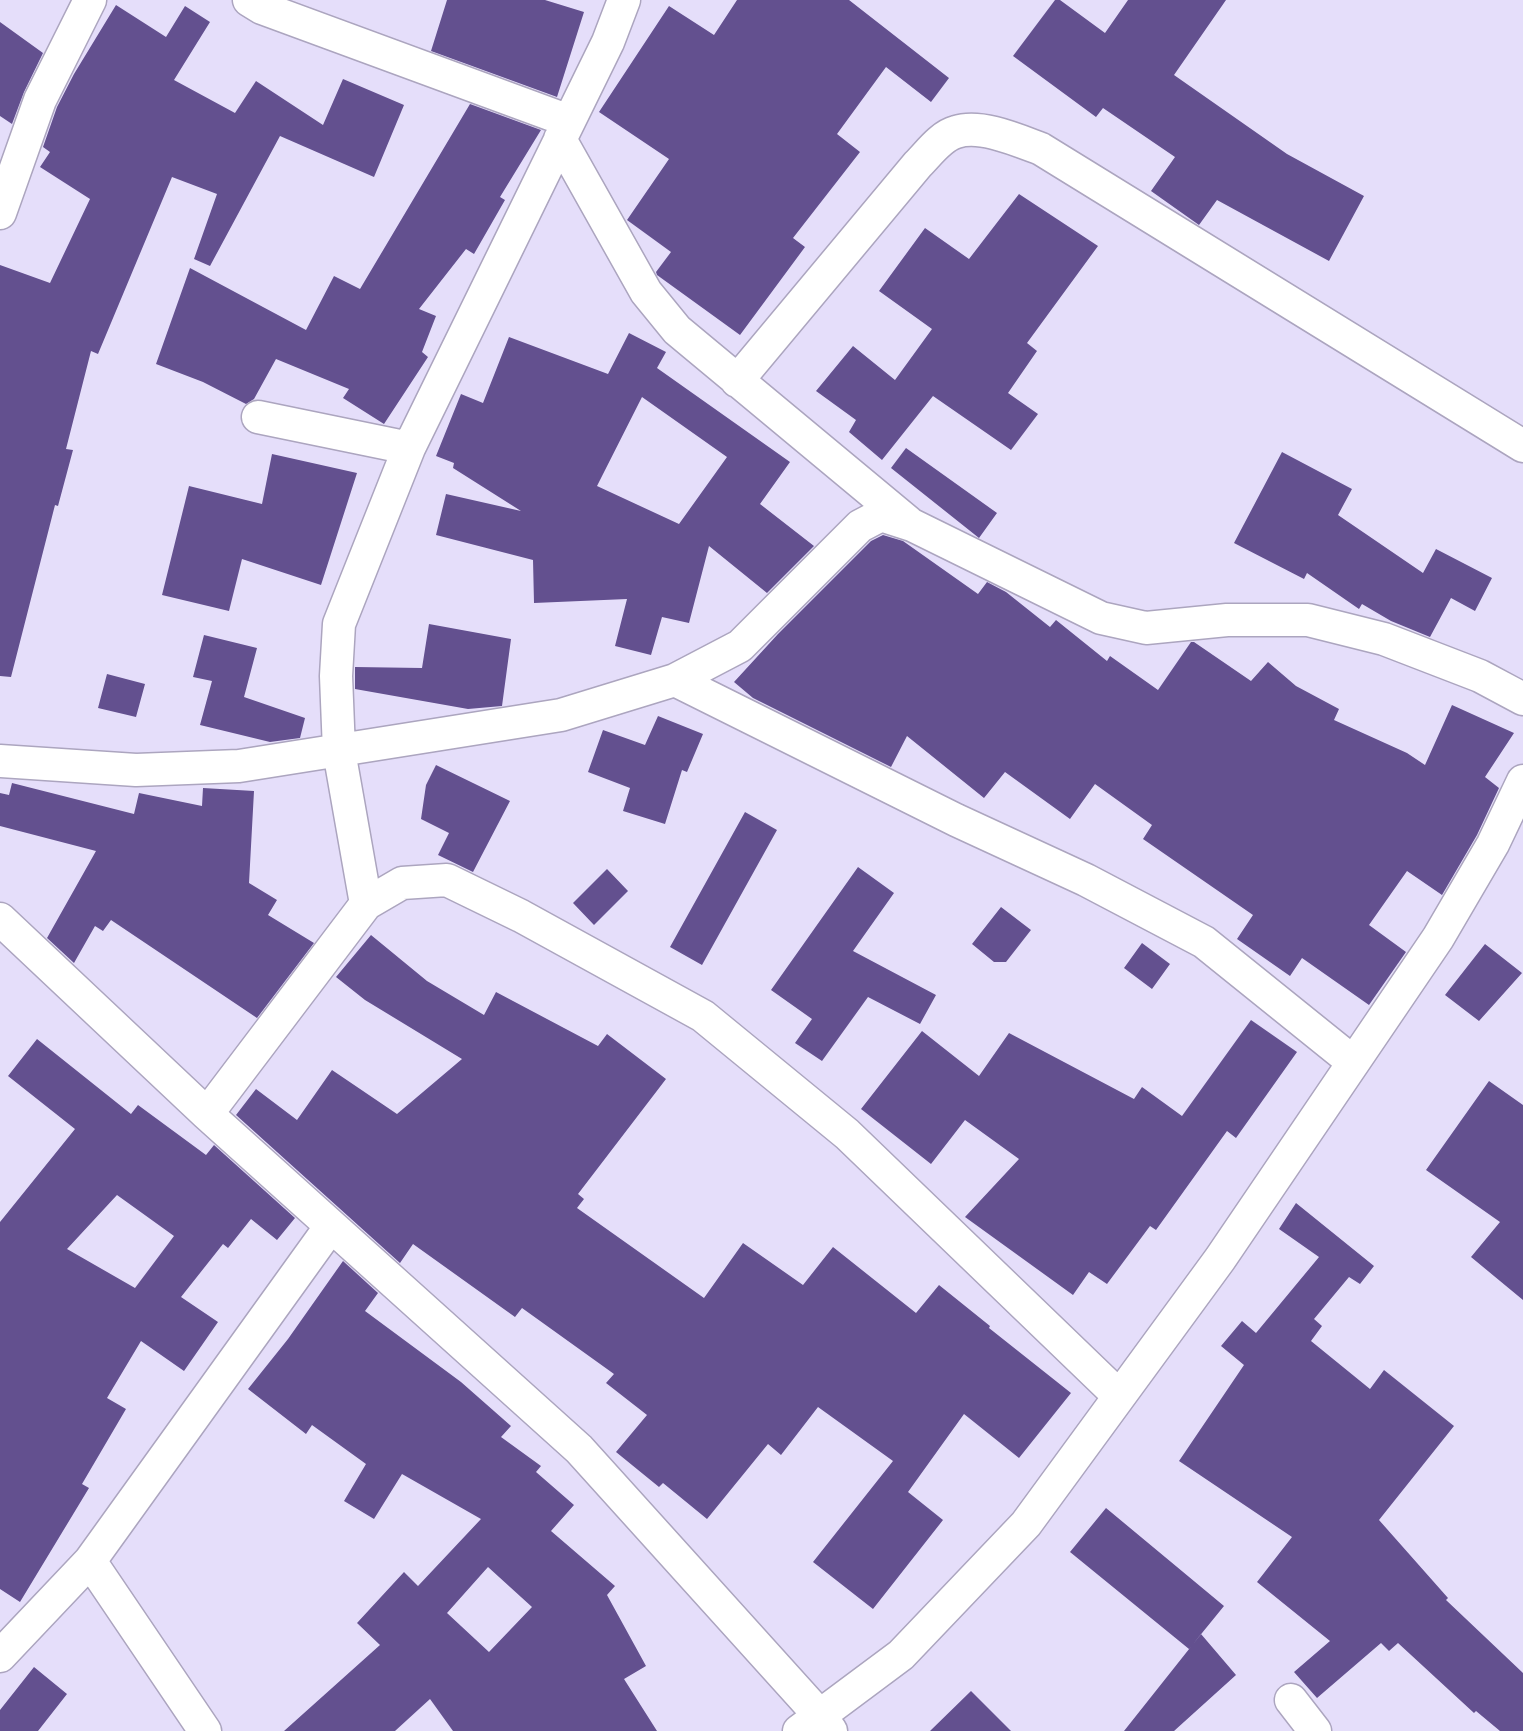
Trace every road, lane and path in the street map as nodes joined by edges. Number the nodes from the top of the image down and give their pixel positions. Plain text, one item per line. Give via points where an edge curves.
1 (90, 0) edge
2 (249, 0) edge
3 (624, 0) edge
4 (564, 130) junction
5 (0, 213) edge
6 (737, 381) junction
7 (258, 417) dead end
8 (1523, 446) edge
9 (409, 448) junction
10 (912, 525) junction
11 (675, 680) junction
12 (1523, 699) edge
13 (339, 751) junction
14 (0, 761) edge
15 (1523, 780) edge
16 (366, 904) junction
17 (0, 919) edge
18 (1353, 1062) junction
19 (207, 1114) junction
20 (331, 1226) junction
21 (1119, 1396) junction
22 (90, 1561) junction
23 (0, 1656) edge
24 (1291, 1700) dead end
25 (817, 1726) edge
26 (205, 1731) edge
27 (1315, 1731) edge

1 - 5 street via 40,100
2 - 4 street
3 - 4 street
4 - 6 street via 646,292 677,330
4 - 9 street
6 - 8 street via 918,164 956,132 976,131 1003,134 1041,149
6 - 10 street
7 - 9 street
9 - 13 street via 340,624 336,676
10 - 11 street via 881,515 860,526 740,646
10 - 12 street via 1101,618 1146,628 1227,620 1308,621 1384,639 1480,676
11 - 13 street via 561,715
11 - 18 street via 1204,942
13 - 14 street via 239,766 136,770
13 - 16 street
15 - 18 street via 1493,844 1438,937
16 - 19 street
16 - 21 street via 402,883 447,880 703,1016 847,1134
17 - 19 street
18 - 21 street via 1220,1259
19 - 20 street
20 - 22 street
20 - 25 street via 579,1449
21 - 25 street via 1026,1524 901,1656
22 - 23 street
22 - 26 street
24 - 27 street

